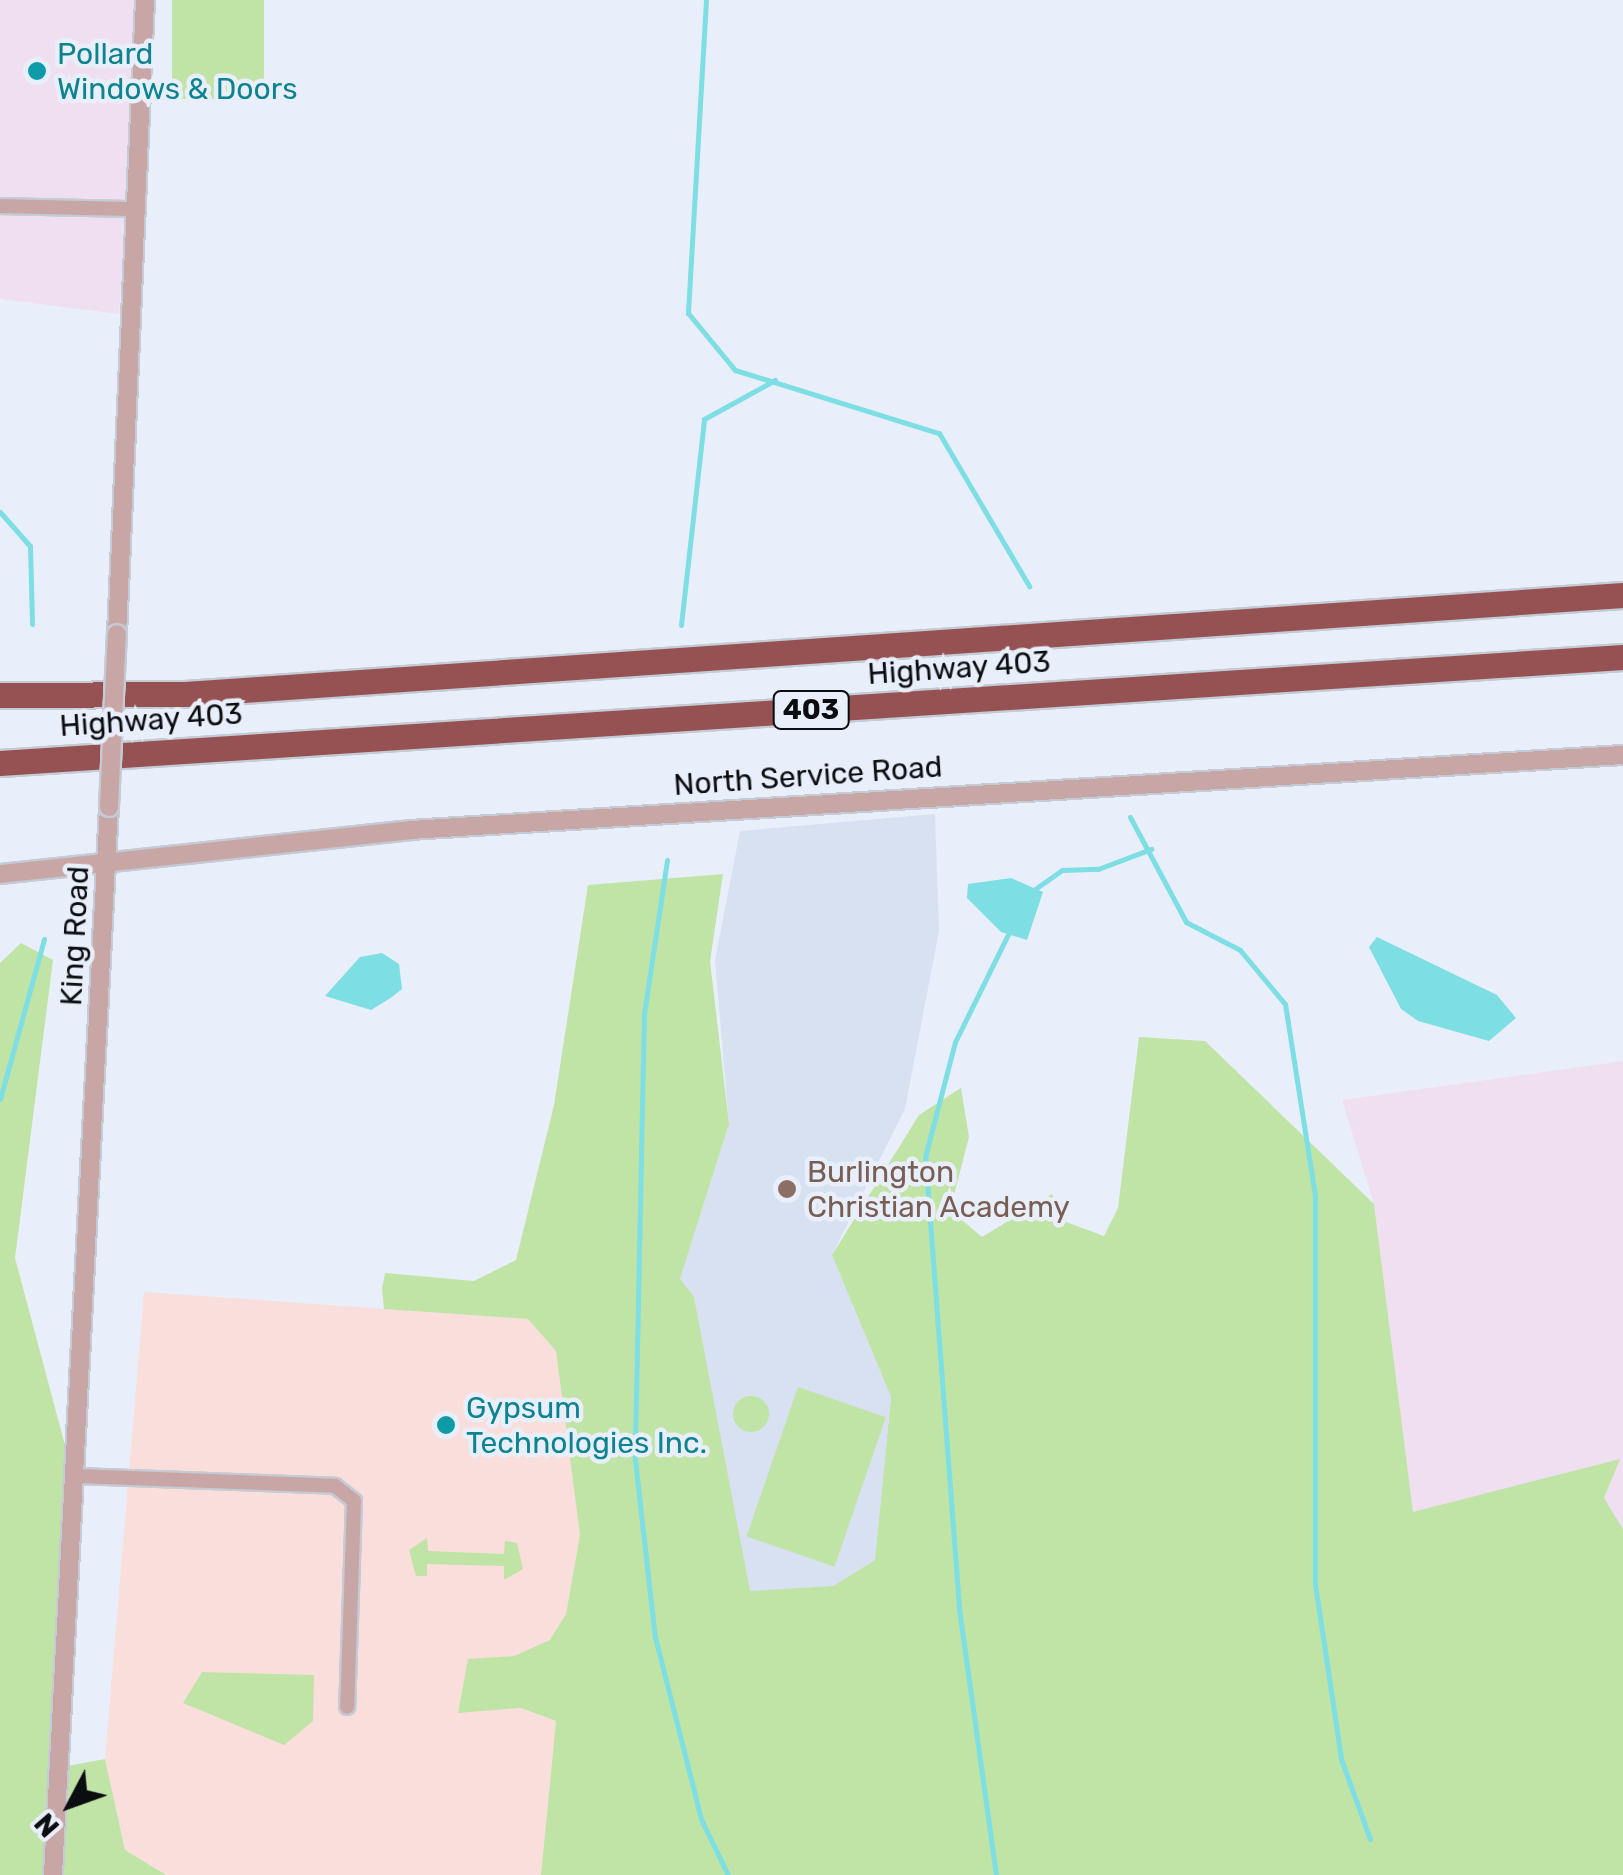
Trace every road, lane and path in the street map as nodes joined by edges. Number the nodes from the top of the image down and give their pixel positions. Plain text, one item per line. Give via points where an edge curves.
1 (144, 0) edge
2 (0, 206) edge
3 (132, 209) junction
4 (1623, 595) edge
5 (1623, 657) edge
6 (184, 694) junction
7 (0, 695) edge
8 (0, 712) edge
9 (1623, 754) edge
10 (0, 763) edge
11 (105, 870) junction
12 (0, 874) edge
13 (78, 1476) junction
14 (347, 1707) dead end
15 (53, 1875) edge

1 - 3 street, King Road
2 - 3 street
3 - 11 street, King Road, bridge
4 - 6 highway, Highway 403 / 403
5 - 10 highway, Highway 403 / 403
6 - 7 highway, Highway 403 / 403
6 - 8 highway
9 - 11 street, North Service Road via 410,830
11 - 12 street, North Service Road
11 - 13 street, King Road
13 - 14 street via 335,1486 354,1502
13 - 15 street, King Road

